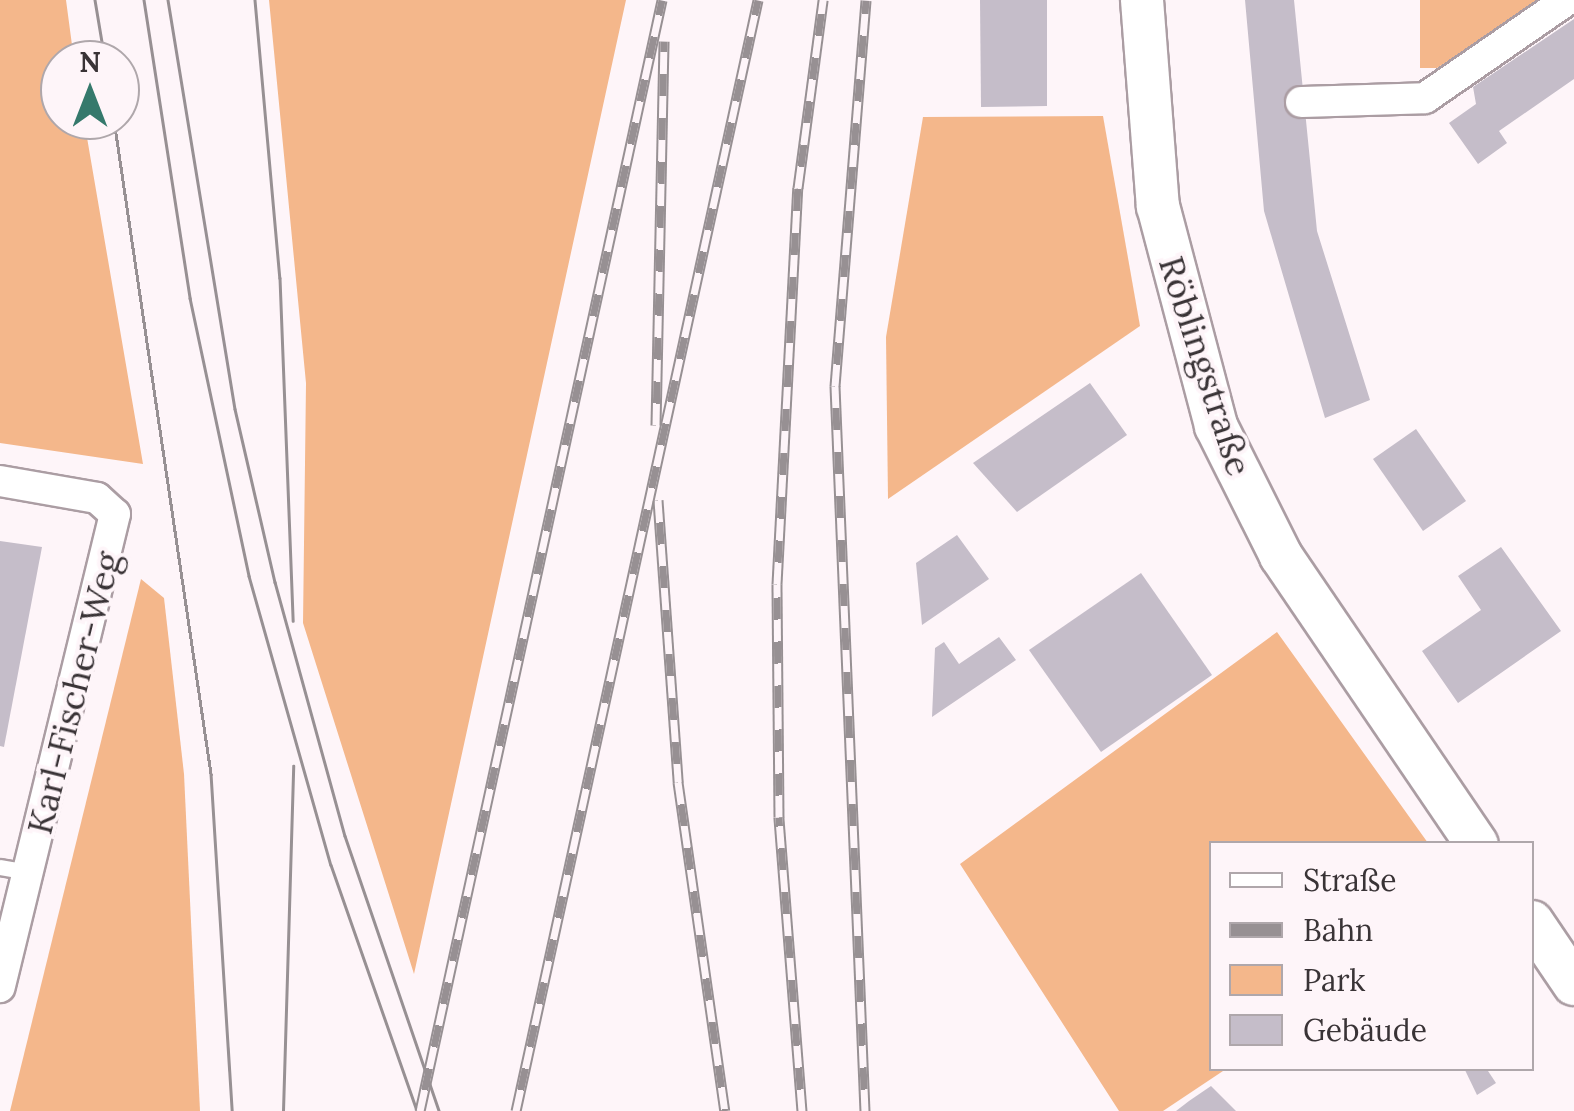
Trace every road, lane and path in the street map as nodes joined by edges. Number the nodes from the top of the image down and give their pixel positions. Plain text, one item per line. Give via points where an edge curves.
1 (1142, 0) edge
2 (1566, 0) edge
3 (1301, 102) dead end
4 (0, 480) edge
5 (1475, 841) edge
6 (14, 869) edge
7 (1534, 925) edge
8 (1574, 984) edge
9 (0, 988) edge

1 - 5 street, Röblingstraße via 1158,206 1216,426 1281,556
2 - 3 street via 1425,98
4 - 6 street, Karl-Fischer-Weg via 97,498 115,514
6 - 9 street, Karl-Fischer-Weg
7 - 8 street

